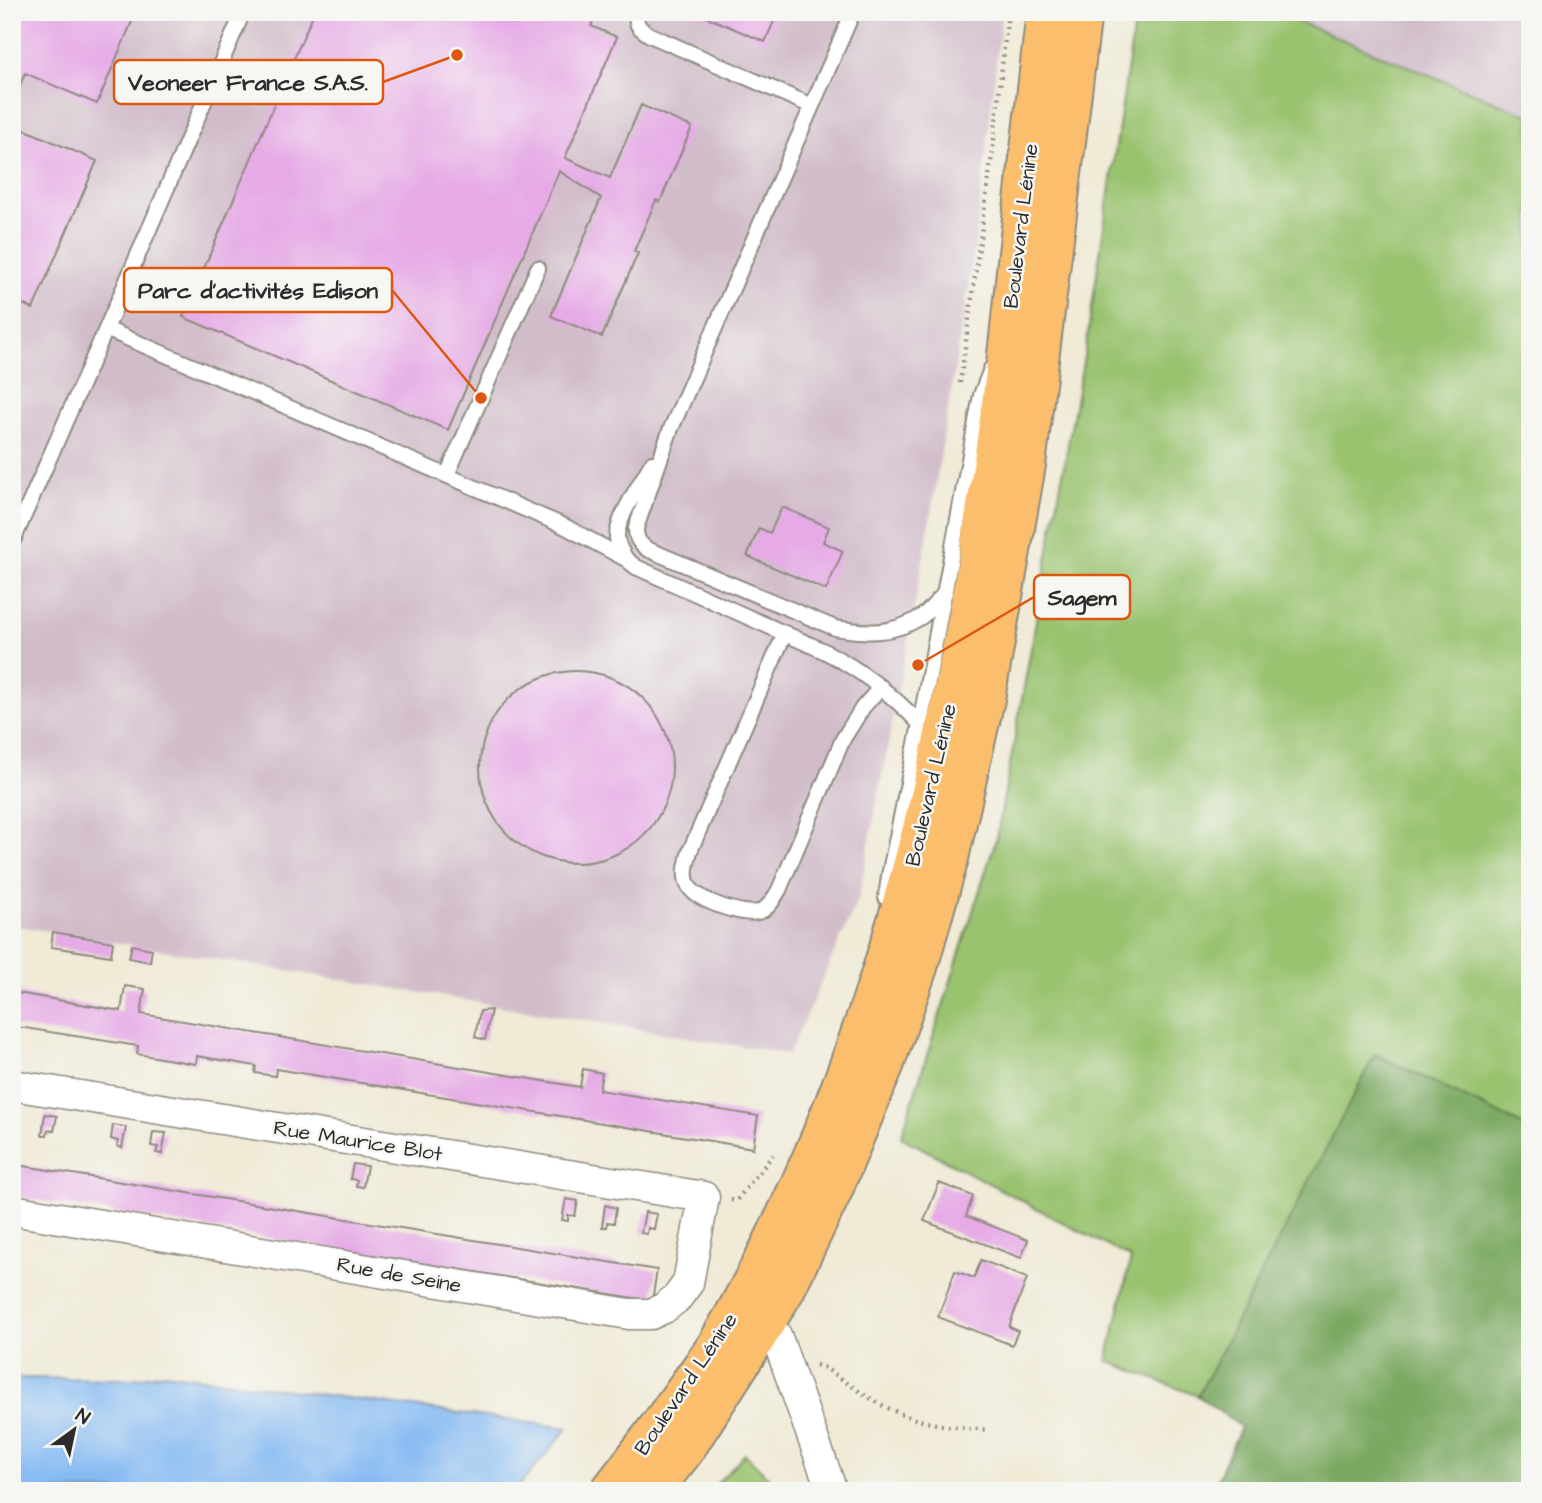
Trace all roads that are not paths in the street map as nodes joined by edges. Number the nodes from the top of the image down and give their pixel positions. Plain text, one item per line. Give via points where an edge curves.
1 (243, 12) edge
2 (637, 12) edge
3 (853, 12) edge
4 (1046, 12) edge
5 (1082, 12) edge
6 (812, 106) junction
7 (538, 268) dead end
8 (1012, 312) junction
9 (106, 329) junction
10 (670, 432) junction
11 (447, 475) junction
12 (12, 543) edge
13 (626, 559) junction
14 (945, 593) junction
15 (785, 634) junction
16 (881, 687) junction
17 (920, 724) junction
18 (872, 998) junction
19 (12, 1085) edge
20 (704, 1197) joint
21 (12, 1210) edge
22 (774, 1340) junction
23 (610, 1491) edge
24 (652, 1491) edge
25 (832, 1491) edge

1 - 9 lane
2 - 6 lane via 636,21 650,35
3 - 6 lane
4 - 8 main road, Boulevard Lénine
5 - 22 main road, Boulevard Lénine via 1026,465 985,699 949,858 885,1063 832,1192 785,1290
6 - 10 lane
7 - 11 lane
8 - 14 lane via 981,395
8 - 18 main road, Boulevard Lénine via 999,424 953,694 929,804
9 - 11 lane
9 - 12 lane
10 - 13 lane via 618,528 620,550
10 - 14 lane via 636,528 640,544 647,549 835,628 865,633 884,631 922,616
11 - 13 lane via 565,526
13 - 15 lane
14 - 17 lane
15 - 16 lane via 846,663
15 - 16 lane via 690,851 685,873 690,889 702,898 752,914 770,906 843,739
16 - 17 lane
17 - 18 lane via 889,876
18 - 23 main road, Boulevard Lénine via 817,1147 757,1272 715,1348
19 - 20 street, Rue Maurice Blot
20 - 21 street, Rue de Seine via 688,1283 664,1308 651,1314 629,1314
22 - 24 main road, Boulevard Lénine
22 - 25 street

